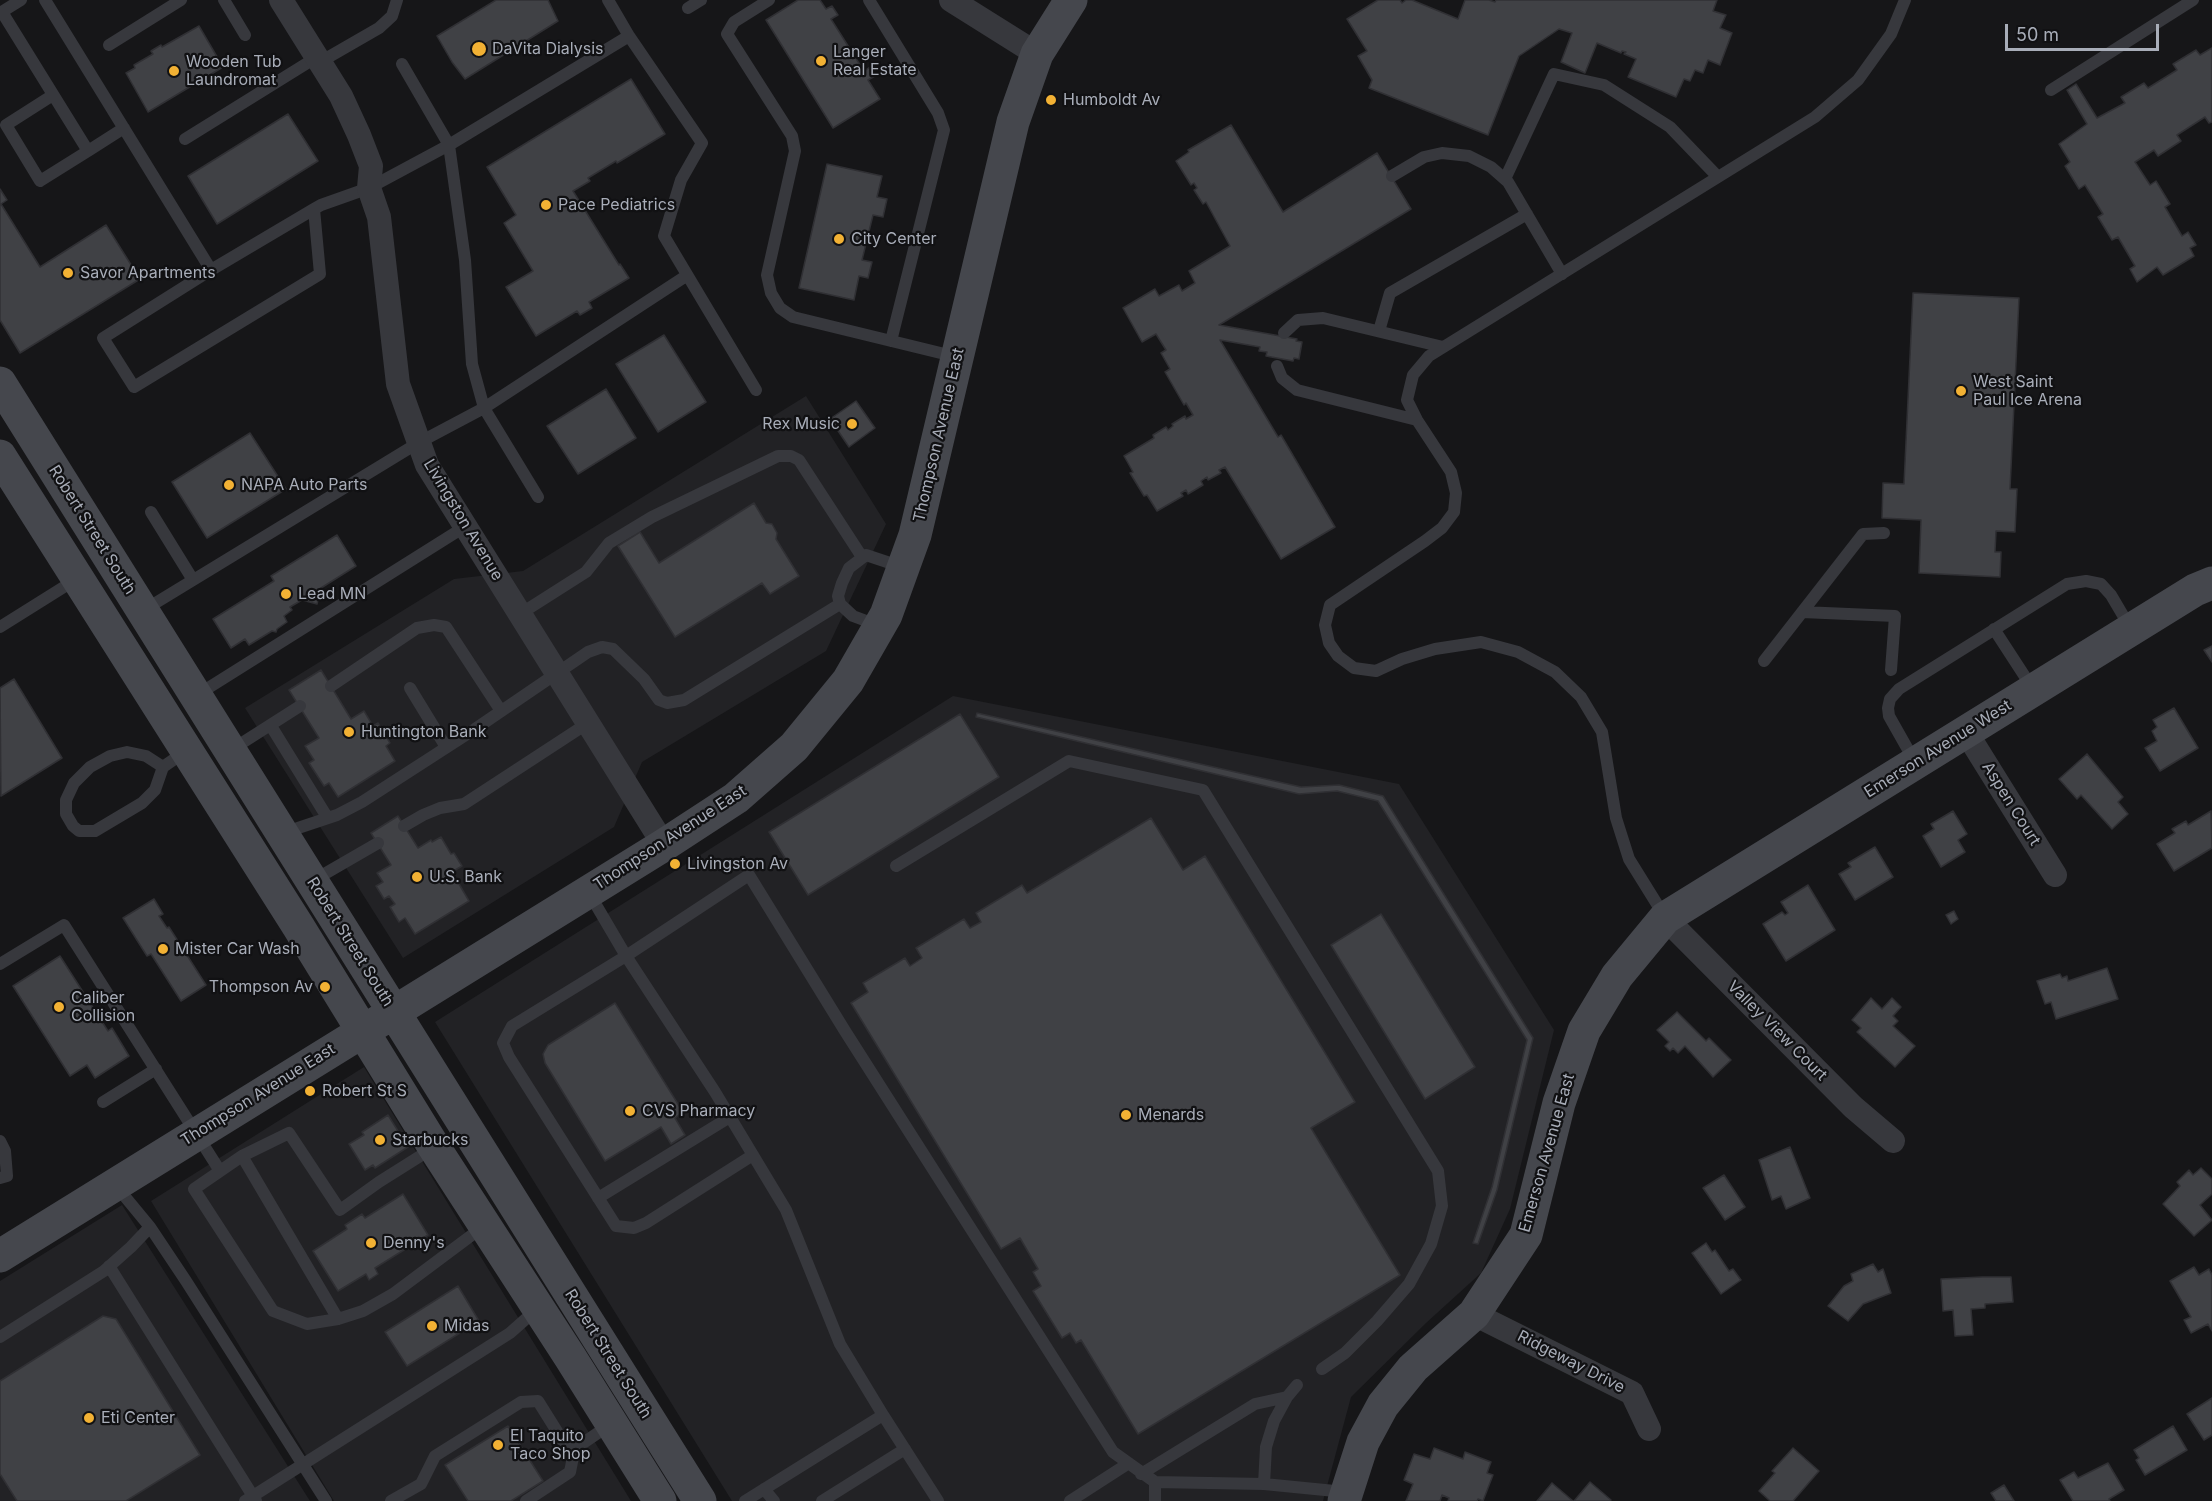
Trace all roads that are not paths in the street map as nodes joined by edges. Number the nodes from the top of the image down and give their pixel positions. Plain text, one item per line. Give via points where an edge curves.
1 (21, 0) edge
2 (45, 0) edge
3 (181, 0) edge
4 (224, 0) edge
5 (281, 0) edge
6 (397, 0) edge
7 (608, 0) edge
8 (700, 0) edge
9 (769, 0) edge
10 (869, 0) edge
11 (951, 0) edge
12 (1071, 0) edge
13 (1905, 0) edge
14 (2193, 0) edge
15 (688, 8) dead end
16 (1, 12) edge
17 (245, 35) dead end
18 (629, 36) junction
19 (109, 45) dead end
20 (1037, 54) junction
21 (318, 60) junction
22 (402, 64) dead end
23 (2051, 90) dead end
24 (53, 95) junction
25 (124, 128) junction
26 (185, 139) dead end
27 (449, 145) junction
28 (88, 151) junction
29 (1392, 176) dead end
30 (1718, 177) junction
31 (1505, 179) junction
32 (369, 188) junction
33 (314, 209) junction
34 (1527, 214) junction
35 (211, 270) junction
36 (1562, 274) junction
37 (686, 276) junction
38 (1379, 331) junction
39 (1284, 333) dead end
40 (891, 341) junction
41 (1443, 347) junction
42 (957, 357) junction
43 (1277, 366) dead end
44 (0, 383) edge
45 (756, 390) dead end
46 (484, 408) junction
47 (1417, 420) junction
48 (418, 443) junction
49 (0, 456) edge
50 (538, 497) dead end
51 (151, 512) dead end
52 (466, 526) junction
53 (1884, 533) dead end
54 (862, 557) junction
55 (904, 567) junction
56 (77, 578) junction
57 (193, 580) junction
58 (2212, 583) edge
59 (840, 604) junction
60 (142, 611) junction
61 (1802, 612) junction
62 (520, 614) junction
63 (880, 626) junction
64 (0, 627) edge
65 (1994, 629) junction
66 (2131, 630) junction
67 (1764, 661) dead end
68 (1891, 670) dead end
69 (557, 672) junction
70 (331, 686) dead end
71 (410, 688) dead end
72 (2034, 690) junction
73 (196, 695) junction
74 (300, 706) dead end
75 (501, 711) junction
76 (588, 723) junction
77 (271, 726) junction
78 (1966, 732) junction
79 (447, 747) junction
80 (230, 750) junction
81 (175, 759) junction
82 (1915, 763) junction
83 (327, 817) junction
84 (404, 826) dead end
85 (284, 837) junction
86 (378, 843) dead end
87 (664, 845) junction
88 (896, 866) dead end
89 (2055, 875) dead end
90 (312, 881) junction
91 (588, 892) junction
92 (1665, 918) junction
93 (626, 956) junction
94 (0, 964) edge
95 (393, 1011) junction
96 (362, 1031) junction
97 (156, 1069) junction
98 (103, 1102) dead end
99 (730, 1117) junction
100 (196, 1133) junction
101 (0, 1141) edge
102 (1893, 1141) dead end
103 (434, 1147) junction
104 (753, 1155) junction
105 (242, 1156) junction
106 (220, 1171) junction
107 (0, 1178) edge
108 (114, 1184) junction
109 (598, 1198) junction
110 (485, 1226) junction
111 (150, 1227) junction
112 (0, 1256) edge
113 (109, 1266) junction
114 (538, 1308) junction
115 (1474, 1314) junction
116 (338, 1319) junction
117 (0, 1337) edge
118 (1322, 1369) dead end
119 (1297, 1385) dead end
120 (1287, 1397) junction
121 (883, 1415) junction
122 (612, 1424) junction
123 (1649, 1429) dead end
124 (905, 1449) junction
125 (570, 1452) junction
126 (1129, 1463) junction
127 (302, 1466) junction
128 (1142, 1474) junction
129 (1155, 1482) junction
130 (1264, 1484) junction
131 (764, 1489) junction
132 (1345, 1497) edge
133 (251, 1499) edge
134 (326, 1501) edge
135 (391, 1501) edge
136 (526, 1501) edge
137 (660, 1501) edge
138 (700, 1501) edge
139 (745, 1501) edge
140 (774, 1501) edge
141 (822, 1501) edge
142 (938, 1501) edge
143 (1070, 1501) edge
144 (1155, 1501) edge

1 - 16 lane
2 - 25 lane
3 - 19 lane
4 - 17 lane
5 - 21 street, Livingston Avenue
6 - 21 lane via 392,16 379,28
7 - 18 lane
8 - 15 lane
9 - 40 lane via 734,21 727,34 792,136 795,151 767,274 771,293 780,308 793,317
10 - 40 lane via 938,113 944,130
11 - 20 street
12 - 20 street, Thompson Avenue East
13 - 30 lane via 1891,34 1858,80 1815,117
14 - 23 lane
16 - 24 lane
18 - 27 lane
18 - 37 lane via 702,143 681,180 664,236
20 - 42 street, Thompson Avenue East via 1013,122
21 - 26 lane
21 - 32 street, Livingston Avenue via 359,135 371,166
22 - 27 lane
24 - 28 lane
24 - 28 lane via 6,125 40,181
25 - 28 lane
25 - 35 lane
27 - 32 lane
27 - 46 lane via 465,260 472,364
29 - 31 lane via 1424,157 1442,153 1469,156
30 - 31 lane via 1670,127 1604,85 1554,74
30 - 36 lane
31 - 34 lane
32 - 33 lane
32 - 48 street, Livingston Avenue via 379,217 398,384
33 - 35 lane
33 - 35 lane via 320,274 134,387 103,338
34 - 36 lane
34 - 38 lane via 1390,293
36 - 41 lane
37 - 45 lane
37 - 46 lane
38 - 39 lane via 1323,318 1298,320
38 - 41 lane
40 - 42 lane
41 - 47 lane via 1413,375 1407,400
42 - 55 street, Thompson Avenue East
43 - 47 lane via 1282,378 1297,390
44 - 60 street, Robert Street South
46 - 48 lane
46 - 50 lane
47 - 92 lane via 1450,472 1456,493 1454,512 1425,541 1330,605 1325,625 1329,643 1354,668 1376,671 1435,649 1481,642 1518,652 1555,672 1581,697 1602,732 1616,818 1629,860
48 - 52 street, Livingston Avenue via 427,465
48 - 57 lane
49 - 56 street, Robert Street South
51 - 57 lane
52 - 62 street, Livingston Avenue
52 - 73 lane
53 - 61 lane via 1863,534
54 - 55 lane
54 - 59 lane via 849,568 838,596
54 - 62 lane via 799,460 778,456 652,517 609,543 586,572
55 - 63 street, Thompson Avenue East
56 - 64 lane
56 - 81 street, Robert Street South
57 - 60 lane
58 - 66 street, Emerson Avenue West
59 - 63 lane via 853,616
59 - 69 lane via 684,700 659,700 613,648 588,652
60 - 73 street, Robert Street South
61 - 67 lane
61 - 68 lane via 1895,616
62 - 69 street, Livingston Avenue
63 - 87 street, Thompson Avenue East via 848,681 794,747 736,798
65 - 66 lane via 2067,584 2086,581 2101,584
65 - 72 lane
65 - 82 lane via 1899,689 1890,699 1889,716
66 - 72 street, Emerson Avenue West
69 - 75 lane
69 - 76 street, Livingston Avenue
70 - 75 lane via 417,628 434,625 446,627
71 - 79 lane
72 - 78 street, Emerson Avenue West
73 - 80 street, Robert Street South
74 - 77 lane
75 - 79 lane
76 - 84 lane via 464,804 440,808
76 - 87 street, Livingston Avenue
77 - 80 lane
77 - 83 lane
78 - 82 street, Emerson Avenue West
78 - 89 street, Aspen Court
79 - 83 lane via 362,802
80 - 85 street, Robert Street South
81 - 81 lane via 127,752 110,756 90,767 74,783 66,800 66,814 79,831 95,831 142,803
81 - 96 street, Robert Street South
82 - 92 street, Emerson Avenue West
83 - 85 lane
85 - 90 street, Robert Street South
86 - 90 lane
87 - 91 street, Thompson Avenue East
88 - 118 lane via 1069,761 1203,790 1437,1171 1442,1206 1431,1244 1409,1284 1345,1353
90 - 95 street, Robert Street South
91 - 93 lane
91 - 95 street, Thompson Avenue East
92 - 102 street, Valley View Court via 1853,1107
92 - 115 street, Emerson Avenue East via 1617,976 1584,1031 1559,1103 1526,1234
93 - 99 lane
93 - 109 lane via 512,1026 503,1043
93 - 126 lane via 749,875 1113,1452
94 - 97 lane via 64,925
95 - 96 street, Thompson Avenue East
95 - 138 street, Robert Street South
96 - 100 street, Thompson Avenue East
96 - 103 street, Robert Street South
97 - 98 lane
97 - 100 lane
99 - 104 lane
99 - 109 lane
100 - 106 lane
100 - 108 street, Thompson Avenue East
101 - 107 lane via 7,1176
103 - 105 lane via 340,1210 289,1133
103 - 110 street, Robert Street South
104 - 109 lane via 634,1228 616,1226
104 - 121 lane via 786,1210 840,1344
105 - 106 lane
105 - 116 lane
106 - 116 lane via 194,1189 273,1311 307,1324
108 - 111 lane
108 - 112 street, Thompson Avenue East
110 - 114 street, Robert Street South
110 - 116 lane via 393,1294 363,1311
111 - 113 lane
111 - 127 lane
113 - 117 lane
113 - 133 lane
114 - 122 street, Robert Street South
114 - 127 lane via 510,1333
115 - 123 street, Ridgeway Drive via 1632,1393
115 - 132 street, Emerson Avenue East via 1413,1368 1383,1405 1363,1442
119 - 120 lane
120 - 128 lane via 1255,1404
120 - 130 lane via 1274,1420 1266,1447
121 - 124 lane
121 - 131 lane
122 - 125 lane
122 - 137 street, Robert Street South
124 - 141 lane
124 - 142 lane
125 - 135 lane via 538,1401 521,1402 435,1456 421,1484
125 - 136 lane via 570,1472
126 - 128 lane
126 - 143 lane
127 - 133 lane
127 - 134 lane
128 - 129 lane
129 - 130 lane
129 - 144 lane
130 - 132 lane
131 - 139 lane
131 - 140 lane

